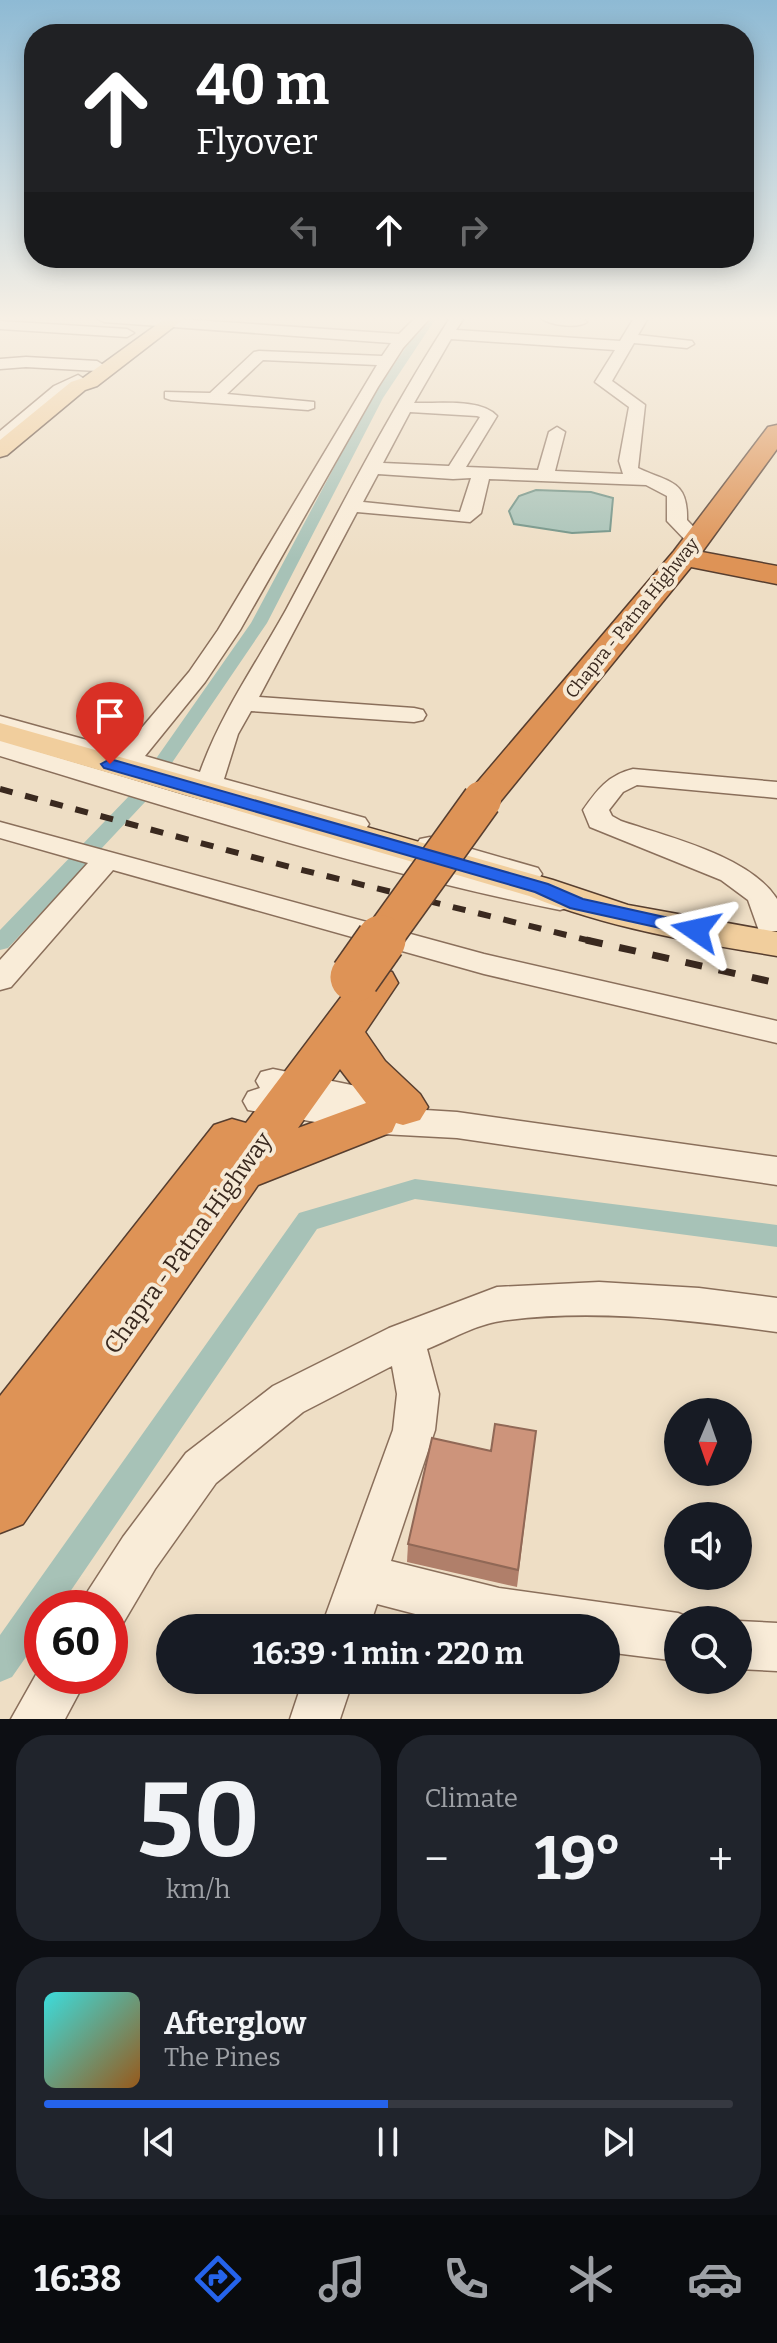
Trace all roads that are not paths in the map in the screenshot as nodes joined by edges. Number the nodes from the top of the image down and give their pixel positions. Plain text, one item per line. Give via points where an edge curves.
1 (49, 398) edge
2 (63, 398) edge
3 (66, 398) edge
4 (229, 398) edge
5 (365, 398) edge
6 (411, 398) edge
7 (627, 398) edge
8 (308, 405) dead end
9 (402, 414) junction
10 (557, 432) dead end
11 (777, 432) edge
12 (0, 440) edge
13 (0, 451) edge
14 (777, 454) edge
15 (0, 460) edge
16 (371, 468) junction
17 (453, 474) junction
18 (481, 474) junction
19 (545, 476) junction
20 (647, 480) junction
21 (350, 506) junction
22 (698, 555) junction
23 (771, 571) edge
24 (243, 703) junction
25 (414, 715) dead end
26 (0, 723) edge
27 (0, 732) edge
28 (0, 748) edge
29 (136, 761) junction
30 (200, 779) junction
31 (777, 790) edge
32 (0, 830) edge
33 (107, 859) junction
34 (578, 896) junction
35 (774, 931) edge
36 (0, 980) edge
37 (365, 980) junction
38 (341, 1032) junction
39 (777, 1032) edge
40 (281, 1093) junction
41 (388, 1113) junction
42 (241, 1171) junction
43 (777, 1171) edge
44 (777, 1315) edge
45 (403, 1340) junction
46 (0, 1444) edge
47 (0, 1502) edge
48 (363, 1577) junction
49 (116, 1590) edge
50 (350, 1614) edge
51 (512, 1614) edge
52 (620, 1630) edge
53 (664, 1635) edge
54 (752, 1646) edge
55 (777, 1647) edge
56 (52, 1694) edge
57 (323, 1694) edge
58 (36, 1719) edge
59 (315, 1719) edge

1 - 12 street
2 - 13 main road
3 - 15 street
4 - 8 street
5 - 29 street via 229,630
6 - 9 street
7 - 20 street via 637,405 628,466
9 - 16 street
9 - 17 street via 481,411 489,416
10 - 19 street
11 - 22 highway, Chapra - Patna Highway
14 - 22 highway, Chapra - Patna Highway
16 - 17 street
16 - 21 street
17 - 18 street
18 - 19 street
18 - 21 street via 471,513 463,518
19 - 20 street
20 - 22 street via 674,492 677,521
21 - 24 street
22 - 23 highway
22 - 23 highway
22 - 37 highway, Chapra - Patna Highway via 490,803
24 - 25 street
24 - 30 street
26 - 29 street
27 - 34 main road
28 - 34 street via 479,885
29 - 30 street
30 - 34 street
31 - 35 street via 633,777 614,786 596,810 600,821 611,827 743,880 763,899
32 - 33 street
33 - 36 street
33 - 39 street via 444,956
34 - 35 main road via 669,926
37 - 38 highway, Chapra - Patna Highway
37 - 40 highway, Chapra - Patna Highway
38 - 40 highway, Chapra - Patna Highway
38 - 41 highway via 379,1089
40 - 41 street
40 - 42 highway, Chapra - Patna Highway
40 - 46 highway, Chapra - Patna Highway
41 - 42 highway
41 - 43 street via 425,1126 457,1125
42 - 47 highway, Chapra - Patna Highway
44 - 45 street via 599,1299 497,1304
45 - 48 street via 418,1378 420,1400
45 - 49 street via 288,1399 201,1468
48 - 50 street
48 - 51 street
52 - 53 street
54 - 55 street
56 - 58 street
57 - 59 street

